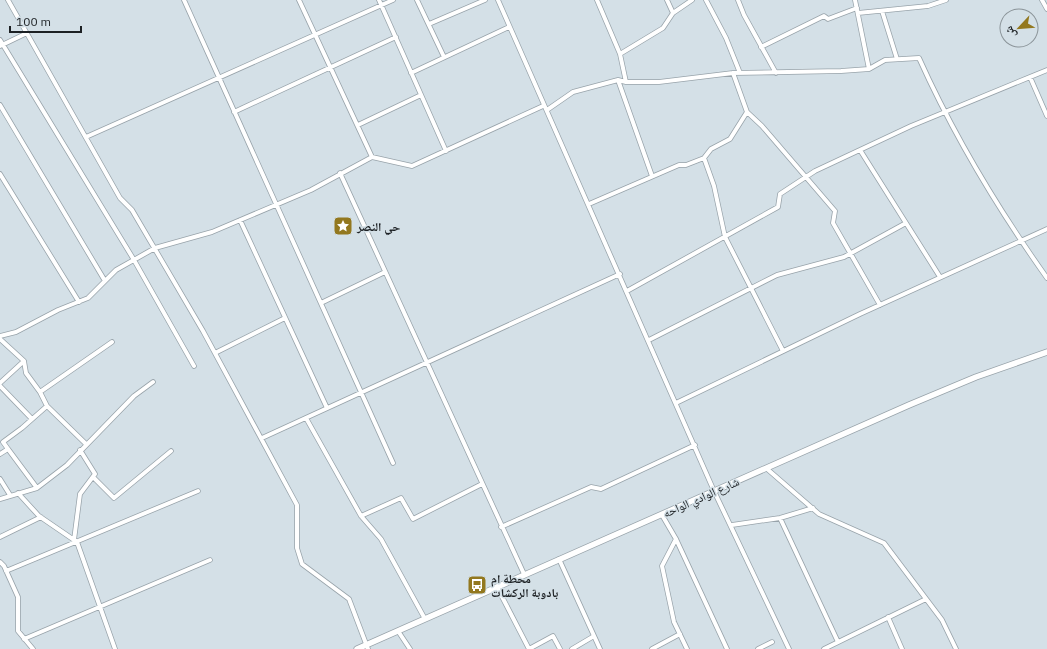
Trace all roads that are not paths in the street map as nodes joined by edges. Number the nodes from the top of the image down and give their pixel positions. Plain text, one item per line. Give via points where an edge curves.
1 (8, 0) edge
2 (184, 0) edge
3 (299, 0) edge
4 (379, 0) edge
5 (393, 0) edge
6 (417, 0) edge
7 (484, 0) edge
8 (498, 0) edge
9 (598, 0) edge
10 (667, 0) edge
11 (692, 0) edge
12 (706, 0) edge
13 (738, 0) edge
14 (855, 0) edge
15 (926, 0) edge
16 (946, 0) edge
17 (1042, 0) edge
18 (381, 5) junction
19 (928, 6) junction
20 (857, 8) junction
21 (1047, 9) edge
22 (882, 11) junction
23 (674, 13) junction
24 (858, 14) junction
25 (428, 24) junction
26 (509, 27) junction
27 (27, 32) junction
28 (315, 35) junction
29 (396, 37) junction
30 (0, 40) edge
31 (2, 46) edge
32 (761, 47) junction
33 (620, 54) junction
34 (444, 57) junction
35 (897, 59) junction
36 (330, 67) junction
37 (869, 69) junction
38 (1047, 70) edge
39 (411, 73) junction
40 (733, 73) junction
41 (740, 73) junction
42 (776, 73) junction
43 (1030, 77) junction
44 (219, 78) junction
45 (618, 80) junction
46 (626, 82) junction
47 (421, 96) junction
48 (0, 105) edge
49 (543, 106) junction
50 (547, 110) junction
51 (234, 112) junction
52 (747, 112) junction
53 (945, 113) junction
54 (1047, 116) edge
55 (358, 125) junction
56 (86, 137) junction
57 (860, 150) junction
58 (446, 151) junction
59 (372, 157) junction
60 (704, 158) junction
61 (340, 173) junction
62 (0, 174) edge
63 (652, 176) junction
64 (805, 177) junction
65 (277, 204) junction
66 (589, 204) junction
67 (240, 220) junction
68 (906, 223) junction
69 (1047, 229) edge
70 (725, 236) junction
71 (1020, 241) junction
72 (155, 248) junction
73 (851, 254) junction
74 (134, 260) junction
75 (385, 272) junction
76 (620, 274) junction
77 (940, 277) junction
78 (1047, 278) edge
79 (105, 280) junction
80 (751, 288) junction
81 (627, 291) junction
82 (79, 302) junction
83 (321, 303) junction
84 (880, 305) junction
85 (285, 318) junction
86 (0, 338) edge
87 (649, 340) junction
88 (112, 342) dead end
89 (783, 351) junction
90 (1047, 352) edge
91 (215, 353) junction
92 (24, 361) junction
93 (426, 362) junction
94 (194, 366) dead end
95 (154, 382) dead end
96 (0, 383) edge
97 (0, 386) edge
98 (40, 392) junction
99 (361, 392) junction
100 (676, 403) junction
101 (47, 406) junction
102 (327, 408) junction
103 (306, 418) junction
104 (32, 419) junction
105 (262, 438) junction
106 (86, 444) junction
107 (695, 445) junction
108 (8, 449) junction
109 (80, 450) junction
110 (171, 451) dead end
111 (0, 454) edge
112 (393, 463) dead end
113 (766, 468) junction
114 (93, 477) junction
115 (0, 479) edge
116 (482, 484) junction
117 (37, 488) junction
118 (198, 491) dead end
119 (714, 491) junction
120 (18, 493) junction
121 (10, 495) junction
122 (0, 499) edge
123 (813, 508) junction
124 (662, 515) junction
125 (361, 516) junction
126 (41, 518) junction
127 (780, 518) junction
128 (732, 525) junction
129 (501, 527) junction
130 (0, 537) edge
131 (676, 539) junction
132 (75, 541) junction
133 (559, 559) junction
134 (210, 560) dead end
135 (0, 562) edge
136 (6, 571) junction
137 (524, 574) junction
138 (497, 587) junction
139 (926, 599) junction
140 (100, 607) junction
141 (888, 617) junction
142 (425, 619) junction
143 (398, 631) junction
144 (680, 634) junction
145 (594, 636) junction
146 (24, 639) junction
147 (772, 642) dead end
148 (838, 642) junction
149 (367, 647) edge
150 (833, 647) edge
151 (33, 649) edge
152 (115, 649) edge
153 (357, 649) edge
154 (410, 649) edge
155 (560, 649) edge
156 (572, 649) edge
157 (600, 649) edge
158 (652, 649) edge
159 (687, 649) edge
160 (727, 649) edge
161 (758, 649) edge
162 (789, 649) edge
163 (824, 649) edge
164 (902, 649) edge
165 (956, 649) edge

1 - 27 street
2 - 44 street
3 - 28 street
4 - 18 street
5 - 18 street
6 - 25 street
7 - 25 street
8 - 26 street
9 - 33 street
10 - 23 street
11 - 23 street
12 - 41 street via 726,38
13 - 32 street
14 - 20 street
15 - 19 street
16 - 19 street
17 - 21 street
18 - 28 street
18 - 29 street
19 - 22 street
20 - 24 street
20 - 32 street via 828,19 824,16
22 - 24 street
22 - 35 street
23 - 33 street via 662,28
24 - 37 street
25 - 34 street
26 - 34 street
26 - 49 street
27 - 31 street
27 - 56 street
28 - 36 street
28 - 44 street
29 - 36 street
29 - 39 street
30 - 31 street
31 - 74 street
32 - 42 street
33 - 46 street
34 - 39 street
35 - 37 street via 884,60
35 - 53 street via 919,58
36 - 51 street
36 - 55 street
37 - 42 street
38 - 43 street
39 - 47 street
40 - 41 street
40 - 46 street via 667,81
40 - 52 street
41 - 42 street
43 - 53 street
43 - 54 street
44 - 51 street
44 - 56 street
45 - 46 street
45 - 50 street via 573,92
45 - 63 street
47 - 55 street
47 - 58 street
48 - 79 street
49 - 50 street
49 - 58 street
50 - 66 street
51 - 65 street
52 - 60 street via 730,139 711,149
52 - 64 street
53 - 57 street
53 - 71 street
55 - 59 street
56 - 72 street via 120,198 132,210
57 - 64 street
57 - 68 street
58 - 59 street via 412,166
59 - 61 street
60 - 63 street
60 - 70 street via 714,186
61 - 65 street via 311,190
61 - 75 street
62 - 82 street
63 - 66 street
64 - 70 street via 780,194 778,207
64 - 73 street via 835,211 833,223
65 - 67 street
65 - 83 street
66 - 76 street
67 - 72 street via 212,232
67 - 85 street
68 - 73 street
68 - 77 street
69 - 71 street
70 - 80 street
70 - 81 street
71 - 77 street
71 - 78 street
72 - 74 street
72 - 91 street
73 - 80 street via 777,275
73 - 84 street
74 - 79 street
74 - 94 street
75 - 83 street
75 - 93 street
76 - 81 street
76 - 93 street
77 - 84 street
79 - 82 street via 88,298
80 - 87 street
80 - 89 street
81 - 87 street
82 - 86 street
83 - 99 street
84 - 89 street
85 - 91 street
85 - 102 street
86 - 92 street
87 - 100 street
88 - 98 street
89 - 100 street
90 - 113 main road, شارع الوادي الواحه via 976,377
91 - 105 street
92 - 96 street
92 - 98 street via 26,372
93 - 99 street
93 - 116 street
95 - 106 street via 134,396
97 - 104 street
98 - 101 street
99 - 102 street
99 - 112 street
100 - 107 street
101 - 104 street
101 - 106 street
102 - 103 street
103 - 105 street
103 - 125 street
104 - 108 street via 3,442
105 - 149 street via 297,506 296,548 302,564 349,598
106 - 109 street
107 - 119 street
107 - 129 street via 601,489 591,487
108 - 111 street
108 - 117 street
109 - 114 street via 95,474
109 - 117 street via 67,465
110 - 114 street via 114,498
113 - 119 main road, شارع الوادي الواحه
113 - 123 street
114 - 132 street via 80,494
115 - 121 street
116 - 125 street via 413,519 401,498
116 - 129 street
117 - 120 street
118 - 132 street
119 - 124 main road, شارع الوادي الواحه
119 - 128 street
120 - 121 street
120 - 126 street
121 - 122 street
123 - 127 street
123 - 139 street via 819,514 884,543
124 - 131 street
124 - 133 main road, شارع الوادي الواحه
125 - 142 street via 381,539
126 - 130 street
126 - 132 street
127 - 128 street
127 - 148 street
128 - 162 street
129 - 137 street
131 - 144 street via 662,566 674,622
131 - 160 street
132 - 136 street
132 - 140 street
133 - 137 main road, شارع الوادي الواحه
133 - 145 street
134 - 140 street
135 - 136 street
136 - 146 street via 18,597 18,631
137 - 138 main road, شارع الوادي الواحه
138 - 142 main road, شارع الوادي الواحه
138 - 155 street via 529,649 554,636
139 - 141 street
139 - 165 street via 942,620
140 - 146 street
140 - 152 street
141 - 148 street
141 - 164 street
142 - 143 main road, شارع الوادي الواحه
143 - 149 main road, شارع الوادي الواحه
143 - 154 street
144 - 158 street
144 - 159 street
145 - 156 street
145 - 157 street
146 - 151 street
147 - 161 street
148 - 150 street
149 - 153 main road, شارع الوادي الواحه
150 - 163 street

